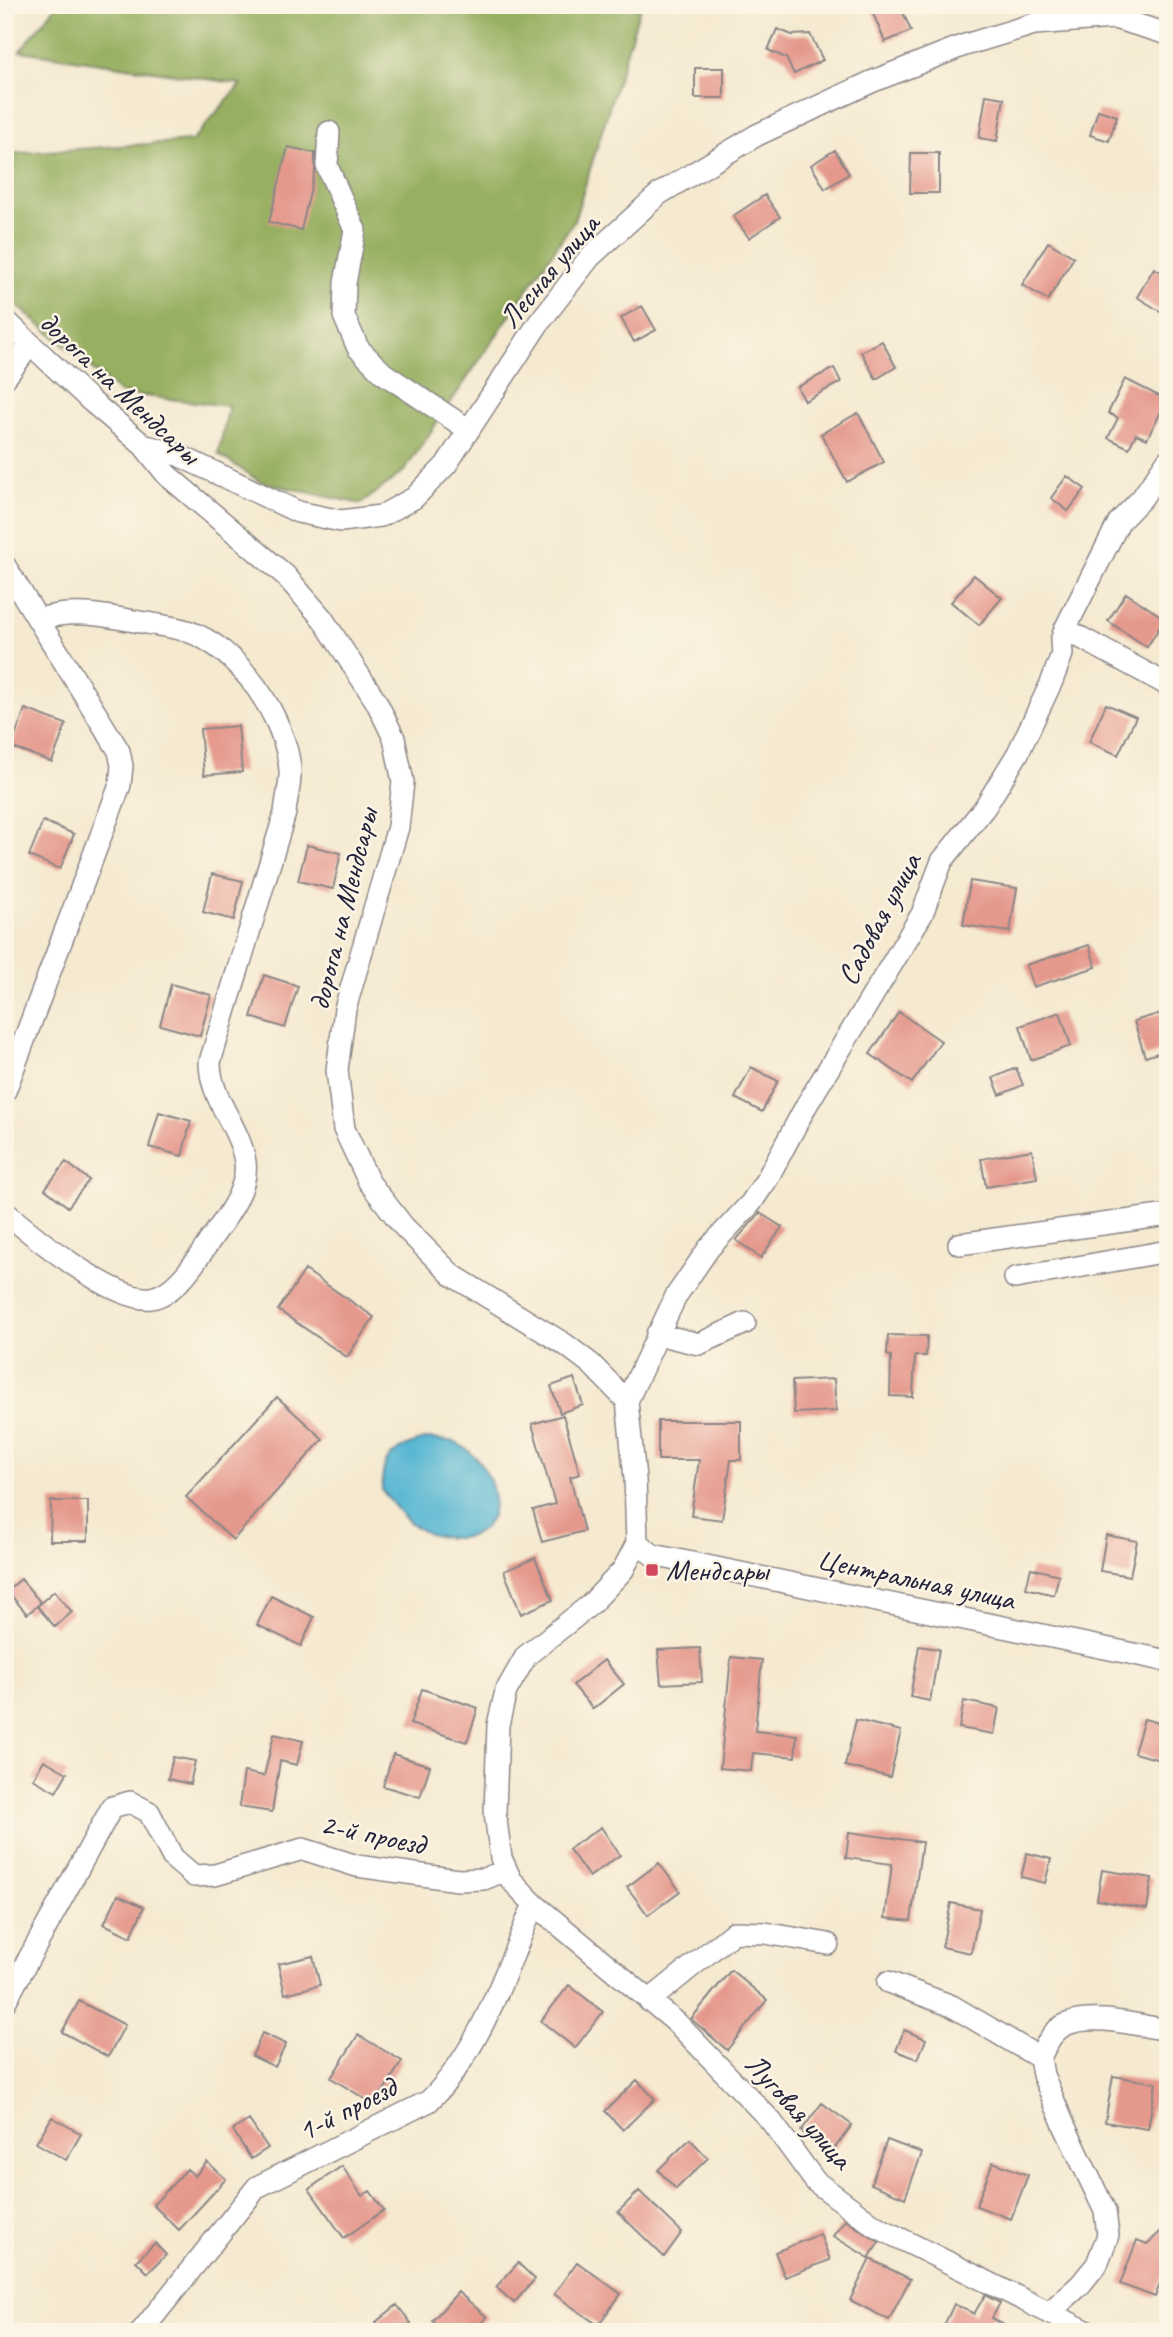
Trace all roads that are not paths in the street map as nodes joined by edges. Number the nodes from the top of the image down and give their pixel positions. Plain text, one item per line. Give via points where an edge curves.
1 (1118, 11) edge
2 (1031, 15) edge
3 (1168, 34) edge
4 (329, 132) dead end
5 (5, 320) edge
6 (30, 345) junction
7 (5, 378) edge
8 (469, 430) junction
9 (143, 445) junction
10 (1168, 460) edge
11 (5, 566) edge
12 (40, 620) junction
13 (1065, 629) junction
14 (1168, 685) edge
15 (5, 1091) edge
16 (5, 1212) edge
17 (1168, 1215) edge
18 (959, 1244) dead end
19 (1168, 1251) edge
20 (1015, 1278) dead end
21 (745, 1323) dead end
22 (657, 1334) junction
23 (627, 1401) junction
24 (645, 1549) junction
25 (1168, 1661) edge
26 (506, 1870) junction
27 (534, 1904) junction
28 (828, 1944) dead end
29 (888, 1982) dead end
30 (649, 2001) junction
31 (5, 2002) edge
32 (1168, 2030) edge
33 (1040, 2058) junction
34 (1051, 2311) junction
35 (141, 2332) edge
36 (1088, 2332) edge

1 - 2 street, Лесная улица
1 - 3 street, Лесная улица
2 - 8 street, Лесная улица via 757,135 659,194 590,257 538,324
4 - 8 street via 327,166 355,230 344,316 358,348 383,373
5 - 6 street, дорога на Мендсары
6 - 7 street
6 - 9 street, дорога на Мендсары
8 - 9 street, Лесная улица via 446,465 414,498 381,516 341,521 298,512 176,454
9 - 23 street, дорога на Мендсары via 167,475 285,575 322,618 376,701 394,738 403,782 398,827 345,1009 337,1070 344,1129 369,1182 404,1227 452,1275 566,1345
10 - 13 street, Садовая улица via 1119,522
11 - 12 street
12 - 15 street via 119,751 122,766 120,785
12 - 16 street via 63,612 120,618 188,631 220,649 251,680 279,724 290,771 285,813 210,1062 217,1099 245,1162 230,1213 189,1270 152,1298 116,1289 43,1244
13 - 14 street
13 - 22 street, Садовая улица via 1052,681 1018,753 985,807 942,862 922,914 767,1179 709,1248
17 - 18 street
19 - 20 street
21 - 22 street via 699,1344
22 - 23 street, Садовая улица
23 - 24 street
24 - 25 street, Центральная улица
24 - 26 street via 591,1604 526,1656 506,1692 498,1725 495,1813
26 - 27 street, Луговая улица
26 - 31 street, 2-й проезд via 484,1879 458,1881 357,1866 303,1849 215,1875 194,1875 173,1858 149,1812 130,1802 112,1807
27 - 30 street, Луговая улица
27 - 35 street, 1-й проезд via 471,2048 450,2081 429,2101 257,2188
28 - 30 street via 734,1932
29 - 33 street via 952,2006
30 - 34 street, Луговая улица via 744,2091 815,2181 875,2226
32 - 33 street via 1092,2021 1066,2024 1051,2036
33 - 34 street via 1043,2075 1105,2211 1108,2235 1097,2264
34 - 36 street, Луговая улица

